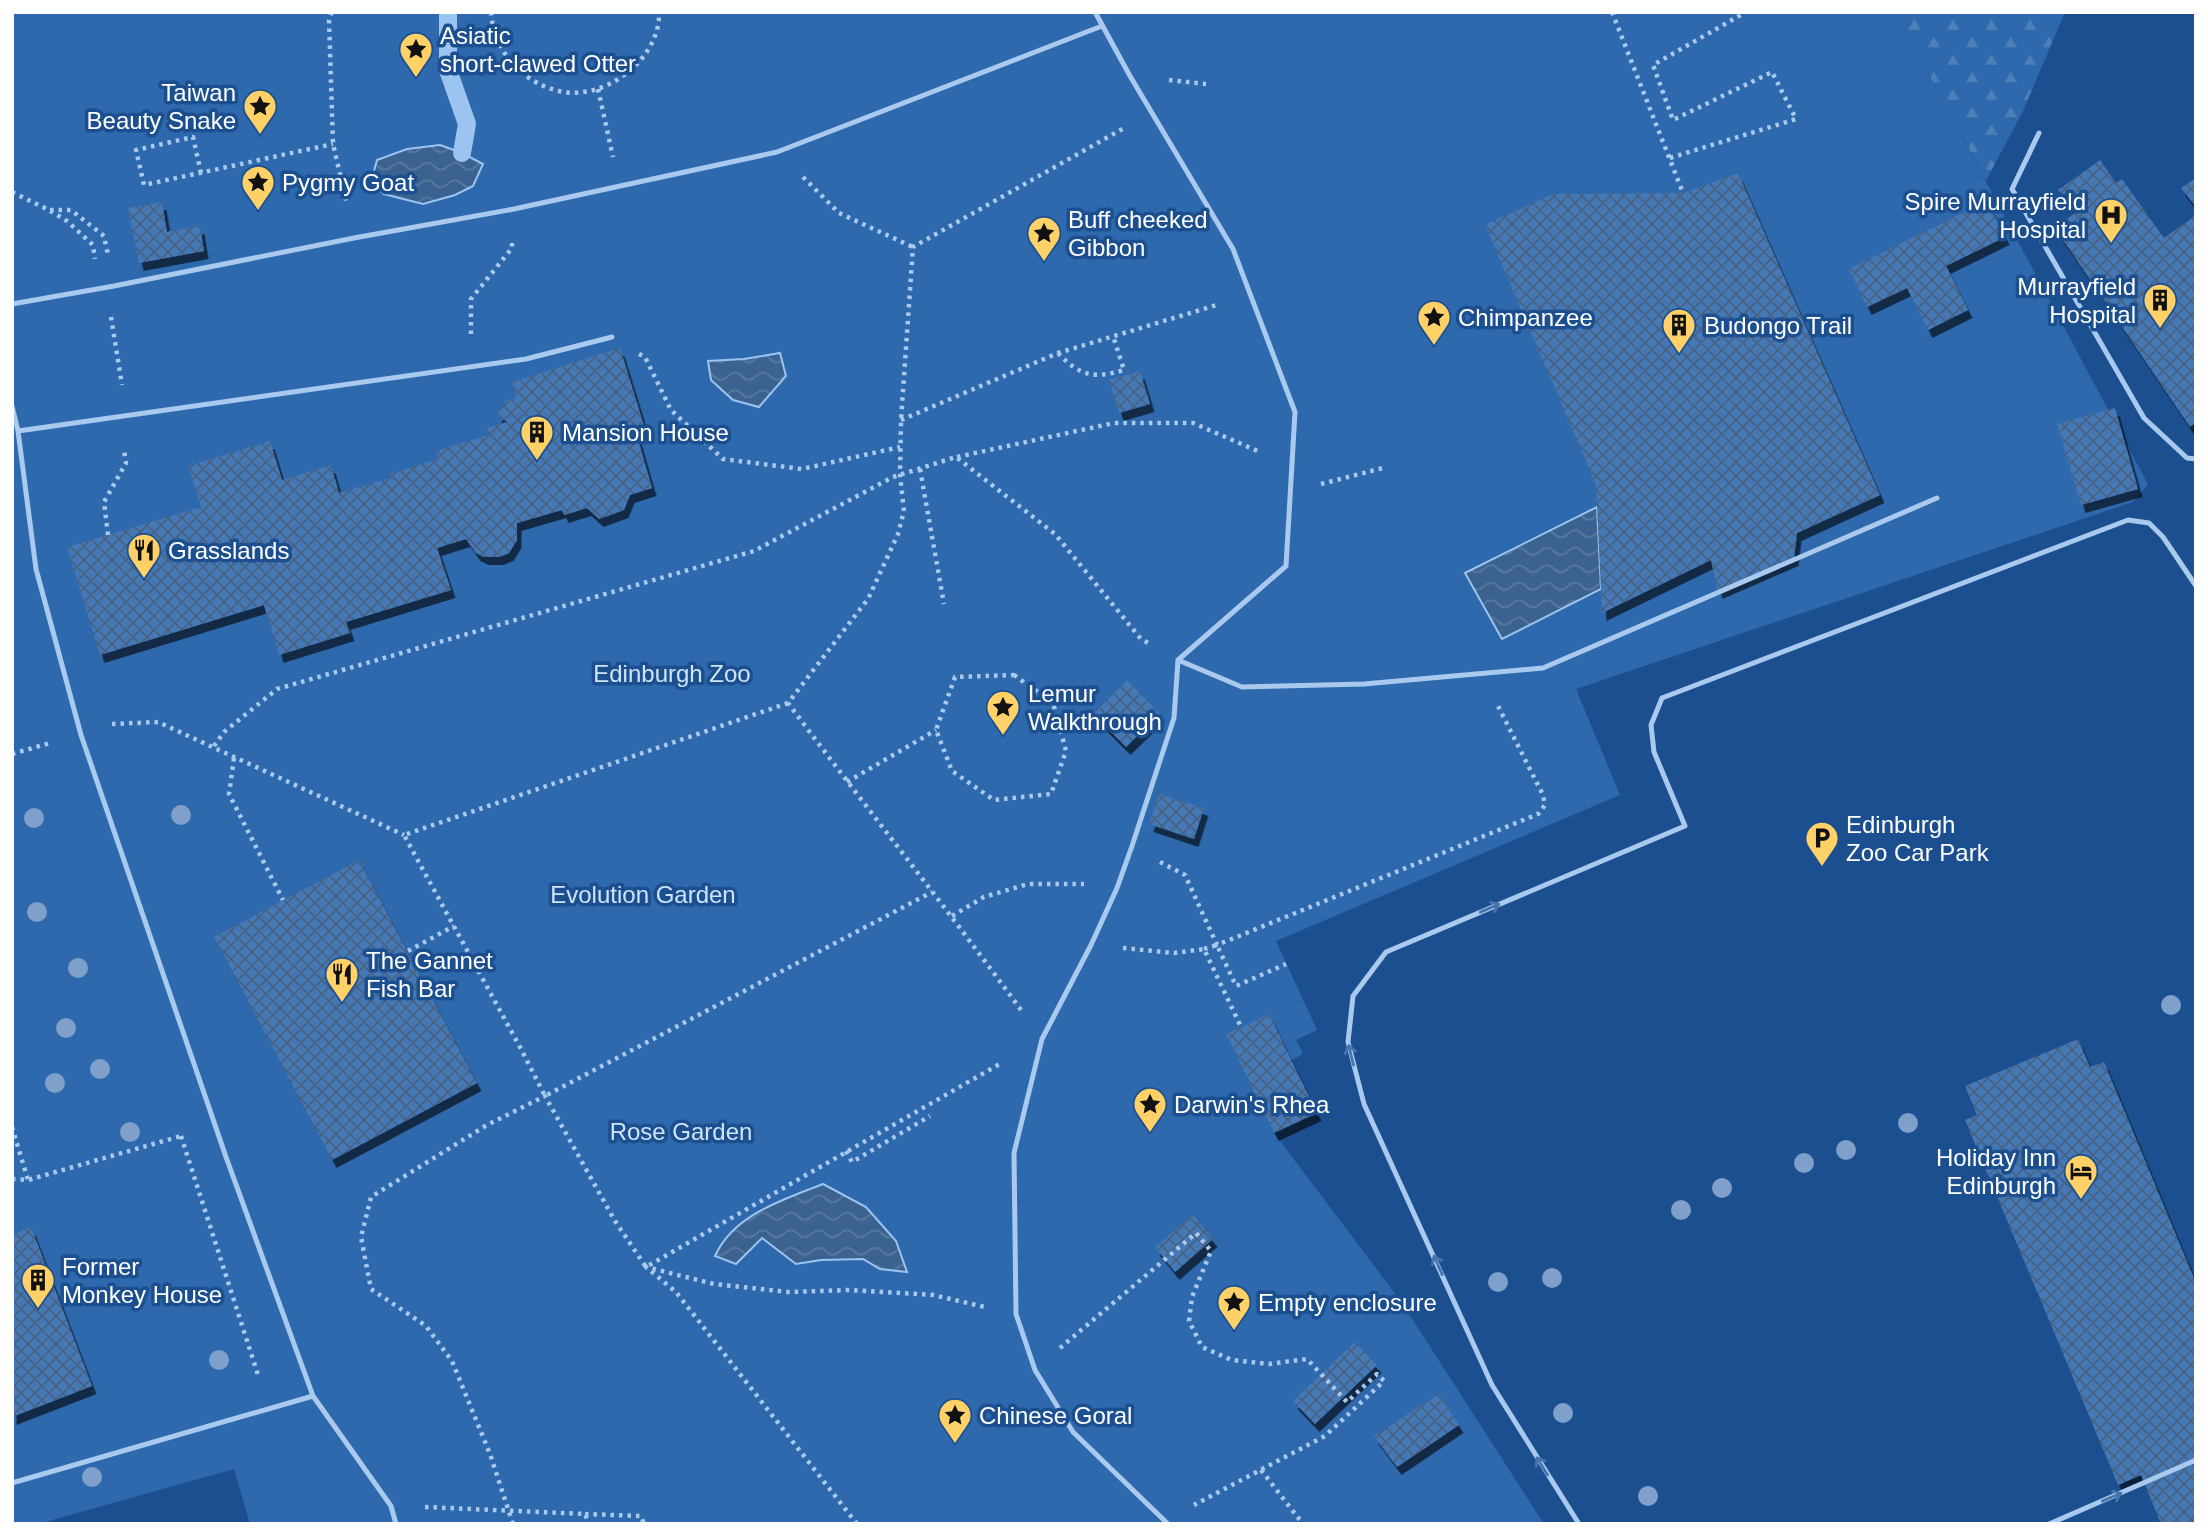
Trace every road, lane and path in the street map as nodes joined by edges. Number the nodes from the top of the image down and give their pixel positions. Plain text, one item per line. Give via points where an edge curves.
1 (332, 12) edge
2 (491, 12) edge
3 (659, 12) edge
4 (1095, 12) edge
5 (1612, 12) edge
6 (1746, 12) edge
7 (1102, 26) junction
8 (598, 89) junction
9 (1152, 112) junction
10 (2039, 133) dead end
11 (333, 144) junction
12 (778, 152) junction
13 (1670, 158) junction
14 (201, 173) junction
15 (620, 186) junction
16 (12, 192) edge
17 (1684, 193) dead end
18 (514, 209) junction
19 (50, 210) junction
20 (354, 238) junction
21 (913, 247) junction
22 (114, 286) junction
23 (102, 288) junction
24 (1251, 295) junction
25 (12, 304) edge
26 (1113, 336) junction
27 (612, 337) joint
28 (1058, 353) junction
29 (471, 366) junction
30 (124, 396) dead end
31 (12, 406) edge
32 (117, 418) junction
33 (901, 420) junction
34 (18, 431) junction
35 (900, 447) junction
36 (956, 457) junction
37 (2196, 459) edge
38 (1292, 466) junction
39 (1382, 468) dead end
40 (920, 469) junction
41 (900, 475) junction
42 (1290, 492) junction
43 (1937, 498) dead end
44 (108, 535) dead end
45 (2196, 586) edge
46 (944, 604) dead end
47 (1178, 660) junction
48 (1482, 675) junction
49 (788, 703) junction
50 (936, 730) junction
51 (81, 735) junction
52 (214, 746) junction
53 (12, 754) edge
54 (234, 758) junction
55 (847, 782) junction
56 (404, 835) junction
57 (1185, 875) dead end
58 (1116, 888) junction
59 (932, 892) junction
60 (283, 900) dead end
61 (952, 916) junction
62 (454, 926) junction
63 (1091, 945) junction
64 (1217, 945) junction
65 (1204, 949) junction
66 (408, 951) dead end
67 (1286, 964) dead end
68 (1241, 1027) dead end
69 (1042, 1039) junction
70 (545, 1096) junction
71 (930, 1116) dead end
72 (12, 1127) edge
73 (181, 1136) dead end
74 (846, 1151) junction
75 (12, 1179) edge
76 (29, 1181) junction
77 (646, 1267) junction
78 (1016, 1314) junction
79 (1035, 1370) junction
80 (313, 1396) junction
81 (2196, 1460) edge
82 (1262, 1470) junction
83 (12, 1483) edge
84 (584, 1514) dead end
85 (1166, 1522) edge
86 (396, 1524) edge
87 (513, 1524) edge
88 (644, 1524) edge
89 (858, 1524) edge
90 (1303, 1524) edge
91 (1579, 1524) edge
92 (2049, 1524) edge

1 - 11 path
2 - 8 path via 492,29 508,60 532,81 566,92
3 - 8 path via 650,50 631,72
4 - 7 lane
5 - 13 path
6 - 13 path via 1653,65 1673,120 1772,72 1796,119
7 - 9 lane
7 - 12 lane
8 - 15 path
9 - 21 path
9 - 24 lane via 1233,249
10 - 37 lane via 2012,189 2144,418 2187,458
11 - 14 path
11 - 20 path
12 - 15 lane
12 - 21 path via 839,213
13 - 17 path
14 - 14 path via 144,185 136,150 193,138
15 - 18 lane
16 - 19 path
18 - 20 lane
18 - 29 path via 512,248 471,299
19 - 22 path via 71,210 104,236
19 - 23 path via 93,245
20 - 22 lane
21 - 33 path
22 - 23 lane
23 - 25 lane
23 - 30 path
24 - 26 path
24 - 38 lane via 1295,412
26 - 28 path
26 - 28 path via 1124,370 1088,375 1071,367
27 - 29 lane via 526,359
27 - 35 path via 645,357 671,410 723,458 802,469
28 - 33 path
29 - 32 lane
31 - 34 lane
32 - 34 lane
32 - 44 path via 126,464 104,502
33 - 35 path
34 - 51 lane via 36,569
35 - 41 path
36 - 38 path via 1114,423 1193,423
36 - 40 path
36 - 47 path via 1055,534 1141,639
38 - 42 lane
39 - 42 path
40 - 41 path
40 - 46 path
41 - 49 path via 904,511 868,599
41 - 52 path via 754,551 277,689
42 - 47 lane via 1286,566
43 - 48 lane via 1543,668
91 -> 45 lane via 1492,1385 1364,1104 1348,1042 1353,996 1386,952 1685,826 1654,752 1651,725 1662,698 2128,520 2148,523 2163,537
47 - 48 lane via 1242,687
47 - 58 lane via 1174,718
48 - 64 path via 1543,795 1545,805 1538,814
49 - 55 path
49 - 56 path
50 - 50 path via 955,677 1014,675 1053,703 1066,751 1051,794 994,800 952,771
50 - 55 path
51 - 52 path via 105,725 158,722
51 - 53 path
51 - 80 lane
52 - 54 path
54 - 56 path
54 - 60 path via 229,794
55 - 59 path
56 - 62 path
57 - 64 path
58 - 61 path via 1028,884 984,897
58 - 63 lane
59 - 61 path
59 - 70 path
61 - 69 path
62 - 66 path
62 - 70 path
63 - 65 path via 1174,953
63 - 69 lane
64 - 65 path
64 - 67 path via 1236,986
65 - 68 path
69 - 74 path
69 - 78 lane via 1014,1153
70 - 77 path
70 - 87 path via 487,1125 371,1197 361,1237 371,1289 426,1326 452,1360
71 - 74 path via 852,1162
72 - 76 path
73 - 76 path
74 - 77 path
75 - 76 path
77 - 78 path via 714,1284 789,1292 933,1295
77 - 89 path via 676,1292
78 - 79 lane
79 - 82 path via 1196,1233 1211,1251 1192,1297 1189,1321 1202,1347 1232,1360 1269,1364 1307,1359 1348,1402 1377,1374 1384,1381 1325,1436
79 - 85 lane via 1073,1432
80 - 83 lane
80 - 86 lane via 391,1506
92 -> 81 lane
82 - 85 path
82 - 90 path
84 - 88 path via 640,1516

